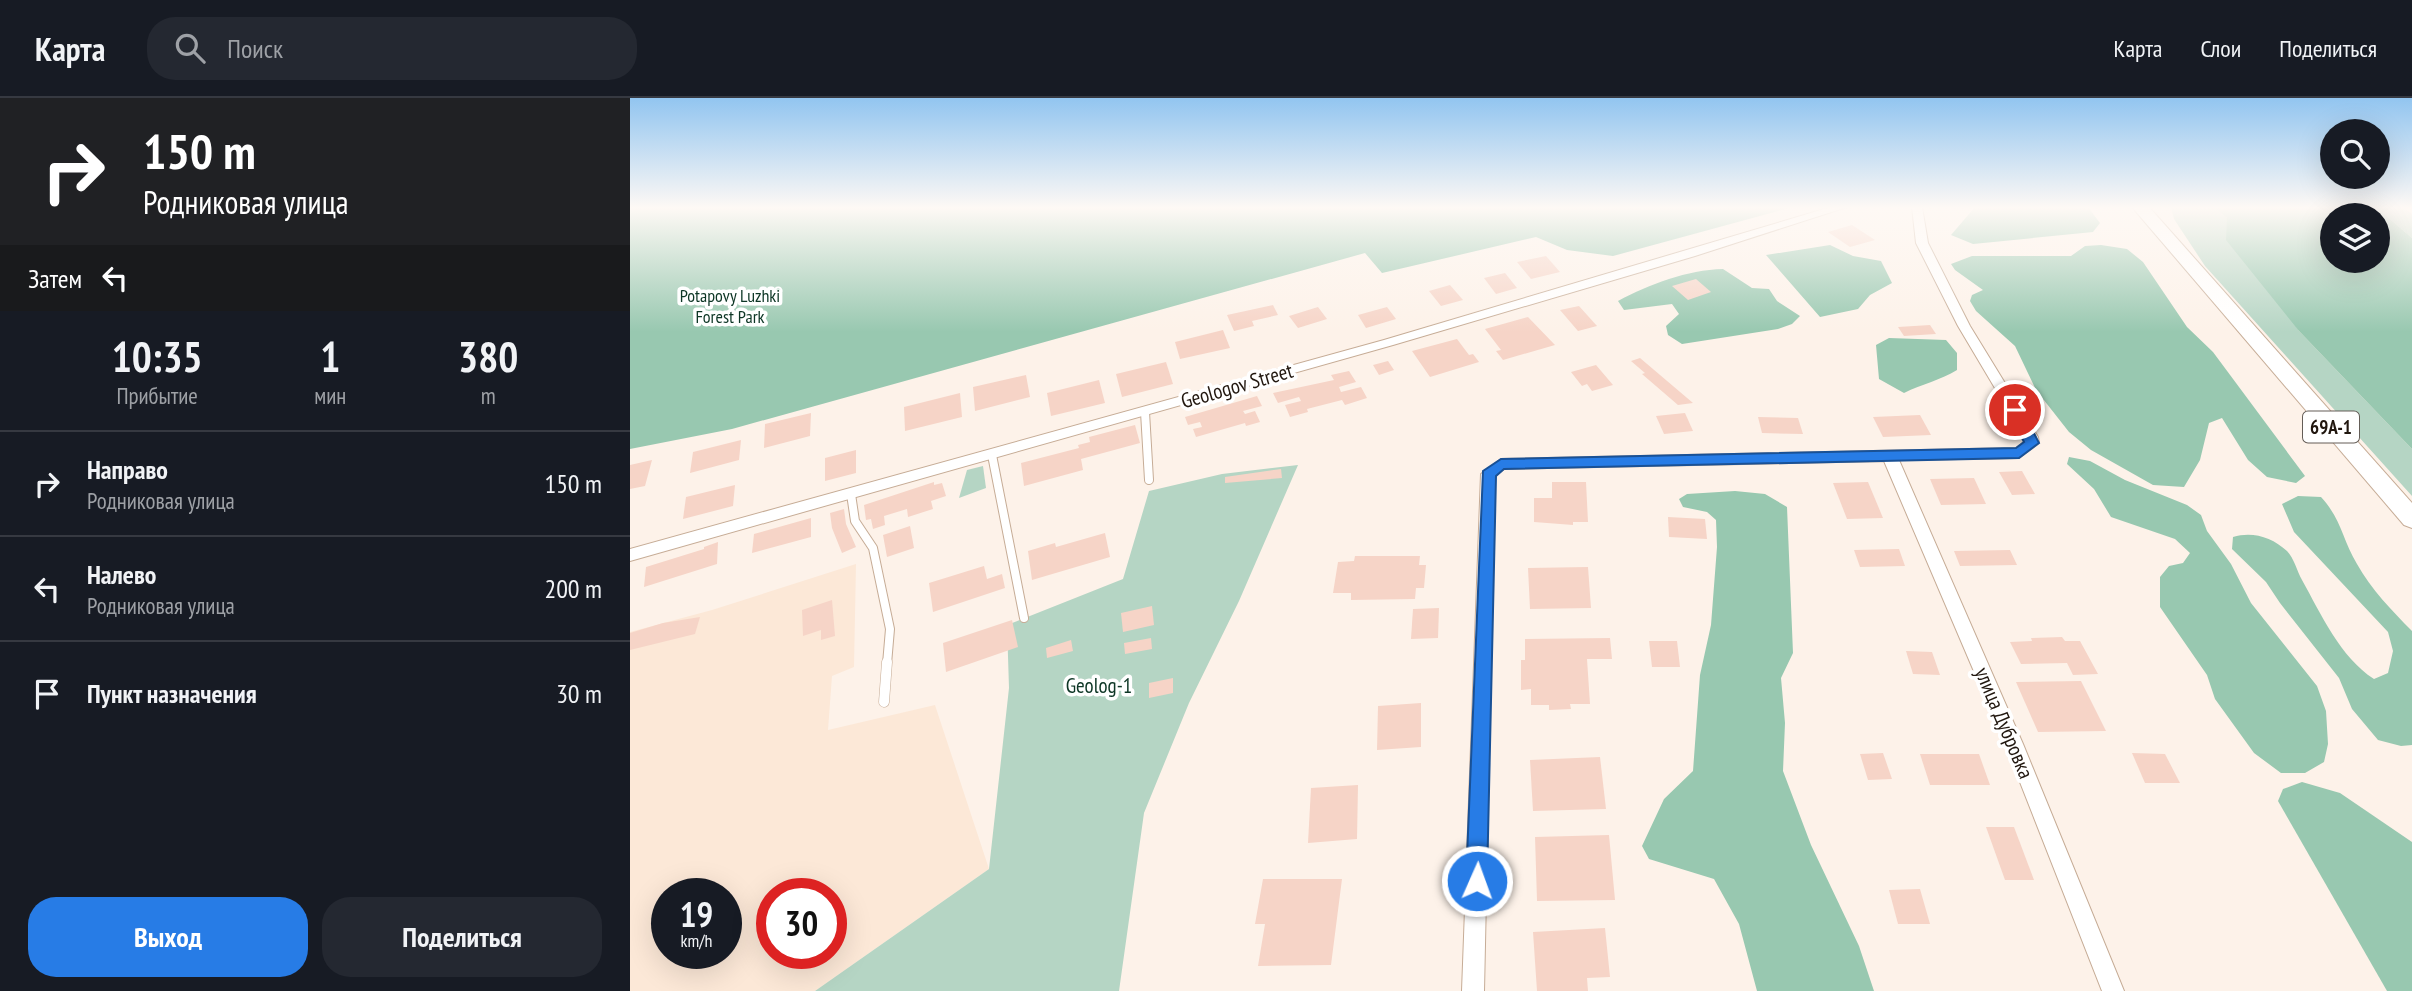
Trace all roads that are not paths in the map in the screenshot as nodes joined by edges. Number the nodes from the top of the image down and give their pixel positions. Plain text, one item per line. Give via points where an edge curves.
1 (1709, 249) edge
2 (1925, 249) edge
3 (2176, 249) edge
4 (1145, 412) junction
5 (992, 455) junction
6 (1890, 457) junction
7 (1149, 480) dead end
8 (851, 494) junction
9 (2412, 519) edge
10 (630, 555) edge
11 (1024, 618) dead end
12 (884, 702) dead end
13 (1473, 991) edge
14 (2113, 991) edge

1 - 4 street, Geologov Street
2 - 6 street via 2032,443 2019,453
3 - 9 main road, 69А-1
4 - 5 street, Geologov Street
4 - 7 lane
5 - 8 street, Geologov Street
5 - 11 lane
6 - 13 street via 1501,464 1488,474
6 - 14 street, улица Дубровка via 2014,744
8 - 10 street, Geologov Street
8 - 12 lane via 855,521 873,548 890,629

